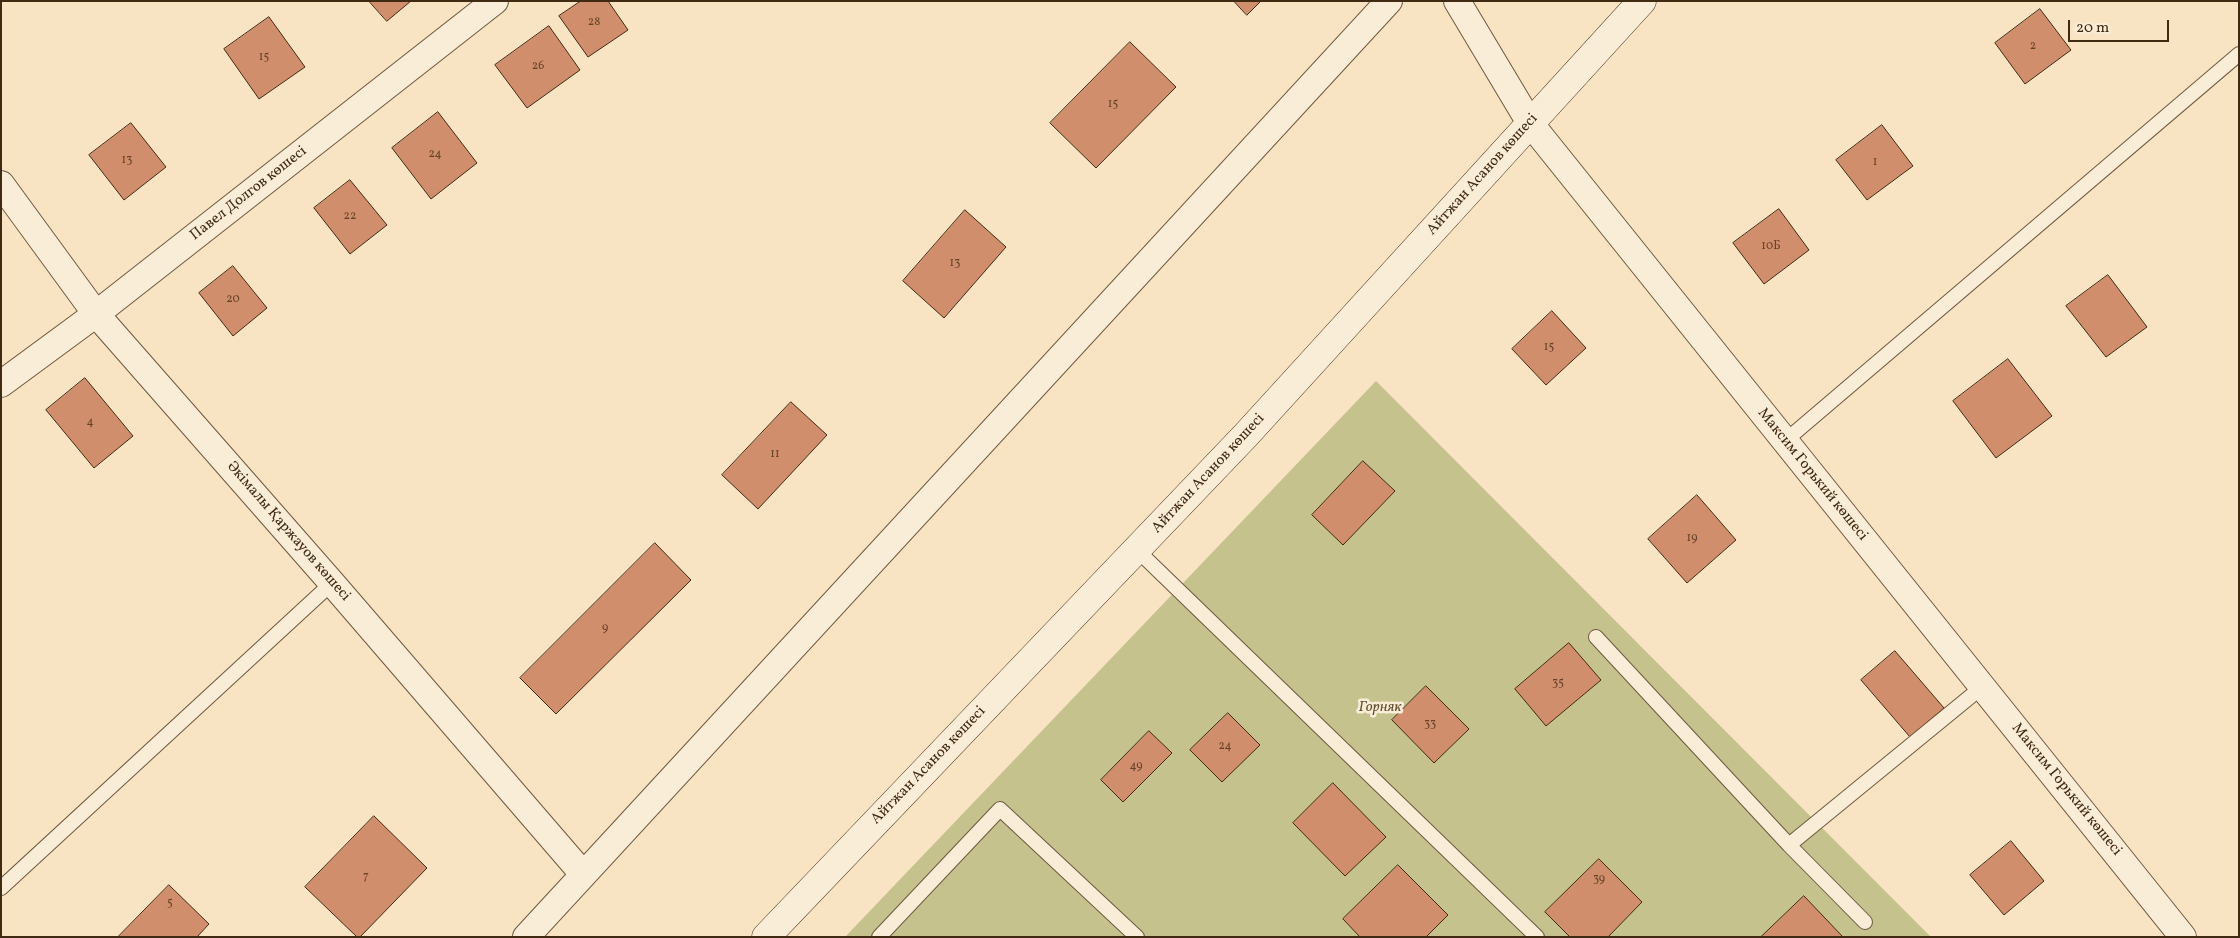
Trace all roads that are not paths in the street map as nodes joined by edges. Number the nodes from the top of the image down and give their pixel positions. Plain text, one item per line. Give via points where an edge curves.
1 (495, 1) edge
2 (1389, 1) edge
3 (1457, 1) edge
4 (1642, 1) edge
5 (2239, 54) edge
6 (1530, 123) junction
7 (1, 184) edge
8 (96, 314) junction
9 (1, 384) edge
10 (1785, 441) junction
11 (1137, 550) junction
12 (332, 583) junction
13 (1596, 637) dead end
14 (1982, 687) junction
15 (1789, 845) junction
16 (583, 874) junction
17 (1, 888) edge
18 (1865, 922) dead end
19 (526, 937) edge
20 (766, 937) edge
21 (879, 937) edge
22 (1137, 937) edge
23 (1537, 937) edge
24 (2183, 937) edge

1 - 8 street, Павел Долгов көшесі
2 - 16 street
3 - 6 street, Максим Горький көшесі
4 - 6 street, Айтжан Асанов көшесі
5 - 10 lane
6 - 10 street, Максим Горький көшесі
6 - 11 street, Айтжан Асанов көшесі via 1246,436
7 - 8 street, Әкімалы Қаржауов көшесі
8 - 9 street, Павел Долгов көшесі
8 - 12 street, Әкімалы Қаржауов көшесі
10 - 14 street, Максим Горький көшесі
11 - 20 street, Айтжан Асанов көшесі
11 - 23 lane
12 - 16 street, Әкімалы Қаржауов көшесі
12 - 17 lane
13 - 15 lane
14 - 15 lane
14 - 24 street, Максим Горький көшесі
15 - 18 lane
16 - 19 street
21 - 22 lane via 1000,808

